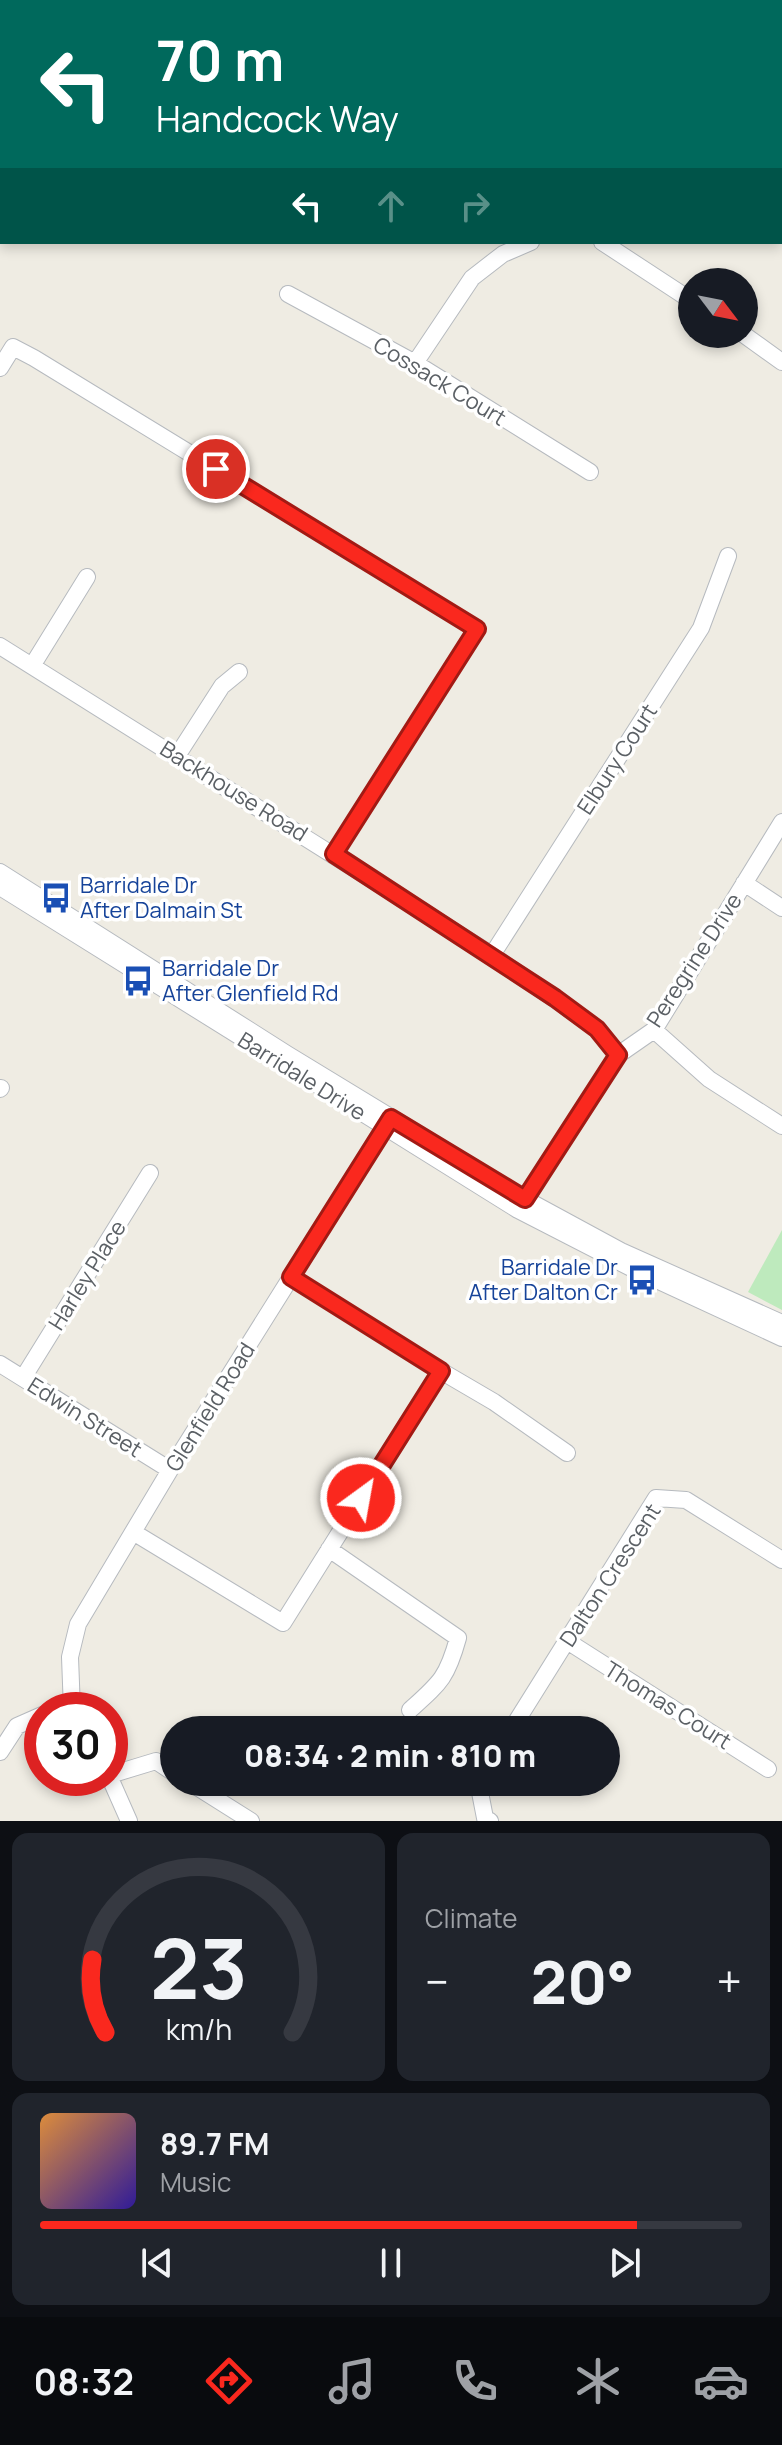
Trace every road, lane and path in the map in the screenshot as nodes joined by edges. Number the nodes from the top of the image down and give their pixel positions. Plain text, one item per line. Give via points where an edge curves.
1 (526, 244) edge
2 (605, 244) edge
3 (678, 292) edge
4 (288, 294) dead end
5 (758, 345) edge
6 (782, 362) edge
7 (415, 363) junction
8 (0, 368) edge
9 (590, 472) dead end
10 (728, 556) dead end
11 (87, 577) dead end
12 (0, 646) edge
13 (32, 666) junction
14 (239, 672) dead end
15 (177, 756) junction
16 (782, 822) edge
17 (334, 854) junction
18 (0, 872) edge
19 (744, 883) junction
20 (0, 887) edge
21 (782, 908) edge
22 (492, 955) junction
23 (654, 1030) junction
24 (618, 1055) junction
25 (388, 1123) junction
26 (782, 1126) edge
27 (150, 1173) dead end
28 (521, 1204) junction
29 (291, 1277) junction
30 (782, 1323) edge
31 (782, 1338) edge
32 (0, 1364) edge
33 (441, 1371) junction
34 (23, 1378) junction
35 (567, 1453) dead end
36 (170, 1470) junction
37 (133, 1532) junction
38 (329, 1549) junction
39 (782, 1560) edge
40 (567, 1641) junction
41 (69, 1692) edge
42 (410, 1710) dead end
43 (520, 1716) edge
44 (24, 1723) edge
45 (0, 1752) edge
46 (160, 1764) edge
47 (768, 1769) dead end
48 (128, 1770) edge
49 (118, 1796) edge
50 (211, 1796) edge
51 (481, 1796) edge
52 (129, 1821) edge
53 (251, 1821) edge
54 (490, 1821) edge

1 - 7 street via 472,278
2 - 3 street
4 - 7 street, Cossack Court
5 - 6 street
7 - 9 street, Cossack Court
8 - 17 street via 13,347 34,358 477,629
10 - 22 street, Elbury Court via 701,628
11 - 13 street
12 - 13 street, Backhouse Road
13 - 15 street, Backhouse Road
14 - 15 street via 222,686
15 - 17 street, Backhouse Road
16 - 19 street, Peregrine Drive
17 - 22 street, Backhouse Road
18 - 25 street, Barridale Drive
19 - 21 street
19 - 23 street, Peregrine Drive
20 - 25 street, Barridale Drive
22 - 24 street, Backhouse Road via 597,1029
23 - 24 street, Peregrine Drive
23 - 26 street via 709,1079
24 - 28 street, Peregrine Drive
25 - 28 street, Barridale Drive
25 - 29 street, Glenfield Road
27 - 34 street, Harley Place
28 - 30 street, Barridale Drive
28 - 31 street, Barridale Drive via 582,1244
29 - 33 street
29 - 36 street, Glenfield Road
32 - 34 street, Edwin Street
33 - 35 street
33 - 38 street
34 - 36 street, Edwin Street
36 - 37 street, Glenfield Road
37 - 38 street via 283,1623
37 - 41 street, Glenfield Road via 78,1624
38 - 42 street via 458,1638 444,1677
39 - 40 street, Dalton Crescent via 686,1500 656,1498
40 - 43 street, Dalton Crescent
40 - 47 street, Thomas Court
44 - 45 street
46 - 48 street
49 - 52 street
50 - 53 street
51 - 54 street

